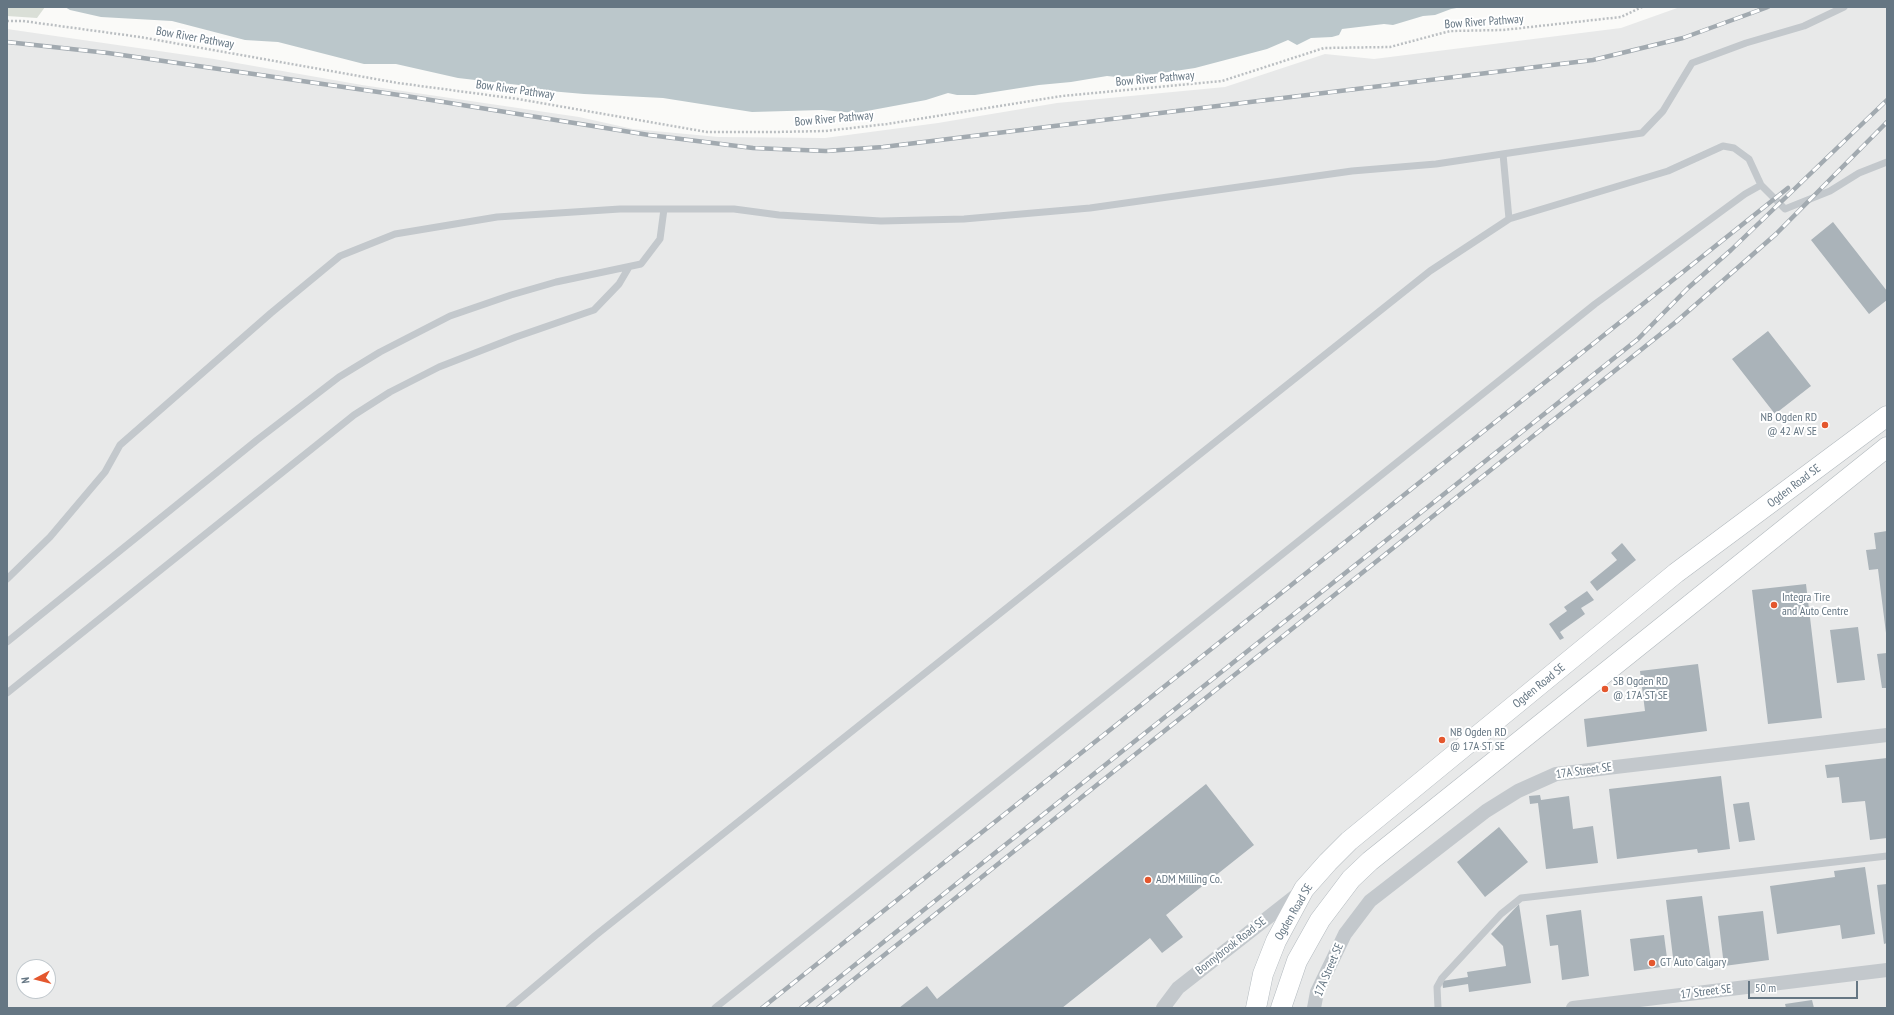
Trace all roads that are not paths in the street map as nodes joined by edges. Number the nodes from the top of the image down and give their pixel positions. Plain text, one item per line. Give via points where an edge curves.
1 (1844, 7) edge
2 (1503, 154) junction
3 (1887, 162) edge
4 (1761, 185) junction
5 (664, 209) junction
6 (1509, 219) junction
7 (629, 267) junction
8 (1887, 416) edge
9 (1887, 447) edge
10 (7, 579) edge
11 (7, 642) edge
12 (7, 693) edge
13 (1887, 735) edge
14 (1887, 856) edge
15 (1304, 889) junction
16 (1887, 970) edge
17 (1627, 1005) edge
18 (1166, 1007) edge
19 (508, 1008) edge
20 (715, 1008) edge
21 (1256, 1008) edge
22 (1281, 1008) edge
23 (1314, 1008) edge
24 (1438, 1008) edge
25 (1573, 1008) edge

1 - 2 lane via 1804,26 1746,43 1692,63 1663,111 1642,133
2 - 5 lane via 1436,164 1352,171 1090,208 964,219 881,221 779,215 734,209
2 - 6 lane
3 - 4 lane via 1859,173 1830,191 1785,209
4 - 6 lane via 1750,159 1734,148 1723,146 1668,171
4 - 20 lane via 1745,194 1595,304
5 - 7 lane via 660,239 641,264
5 - 10 lane via 620,209 497,217 395,234 340,256 271,312 120,445 105,472 50,537
6 - 19 lane via 1430,272
7 - 11 lane via 556,282 497,299 450,316 380,352 339,377 300,406
7 - 12 lane via 619,284 594,310 439,367 390,392 354,415
8 - 15 street, Ogden Road SE via 1676,573 1349,841
9 - 22 street via 1370,861 1351,879 1320,920 1297,962
13 - 23 street, 17A Street SE via 1556,774 1518,791 1480,816 1370,901 1345,934 1317,992
14 - 24 lane via 1521,898 1501,914 1442,978 1437,987
15 - 18 street, Bonnybrook Road SE via 1178,988
15 - 21 street, Ogden Road SE via 1276,941 1265,968
16 - 17 street, 17 Street SE
17 - 25 street, 17 Street SE

